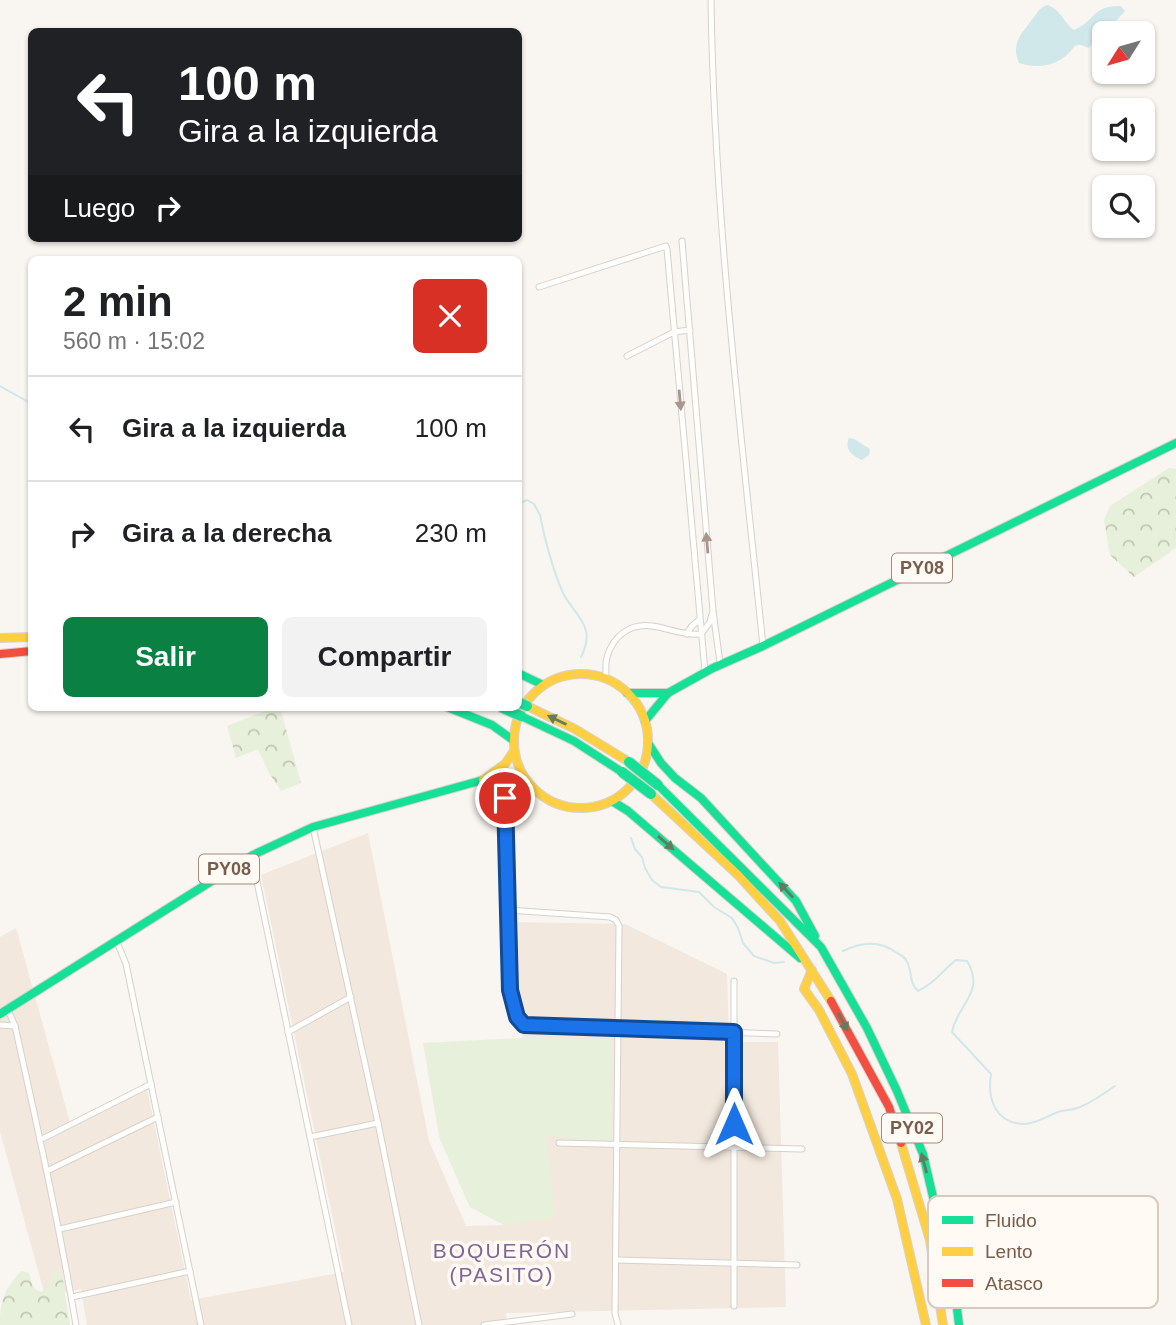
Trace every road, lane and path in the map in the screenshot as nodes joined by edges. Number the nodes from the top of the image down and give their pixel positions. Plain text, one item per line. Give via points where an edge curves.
1 (711, 0) edge
2 (682, 241) dead end
3 (540, 287) dead end
4 (690, 330) junction
5 (674, 332) junction
6 (626, 356) dead end
7 (697, 416) junction
8 (681, 422) junction
9 (1176, 443) edge
10 (713, 611) junction
11 (699, 620) junction
12 (687, 634) junction
13 (701, 634) junction
14 (28, 636) edge
15 (0, 638) edge
16 (763, 646) junction
17 (28, 651) edge
18 (0, 654) edge
19 (720, 665) junction
20 (705, 673) junction
21 (522, 675) edge
22 (606, 679) junction
23 (543, 685) junction
24 (627, 693) junction
25 (668, 693) junction
26 (522, 708) edge
27 (522, 710) edge
28 (457, 711) edge
29 (522, 711) edge
30 (645, 721) junction
31 (648, 743) junction
32 (514, 746) junction
33 (483, 779) junction
34 (501, 780) junction
35 (527, 782) junction
36 (654, 790) junction
37 (612, 801) junction
38 (313, 827) junction
39 (248, 857) junction
40 (507, 910) junction
41 (116, 941) junction
42 (821, 947) junction
43 (809, 967) junction
44 (734, 981) dead end
45 (351, 997) junction
46 (4, 1012) edge
47 (0, 1025) edge
48 (15, 1026) junction
49 (618, 1029) junction
50 (288, 1032) junction
51 (734, 1032) junction
52 (777, 1034) dead end
53 (151, 1084) junction
54 (158, 1117) junction
55 (378, 1123) junction
56 (310, 1137) junction
57 (40, 1140) junction
58 (559, 1143) dead end
59 (617, 1145) junction
60 (734, 1147) junction
61 (802, 1149) dead end
62 (47, 1171) junction
63 (933, 1196) edge
64 (176, 1202) junction
65 (60, 1229) junction
66 (928, 1233) edge
67 (616, 1260) junction
68 (734, 1262) junction
69 (797, 1265) dead end
70 (190, 1271) junction
71 (72, 1297) junction
72 (734, 1306) dead end
73 (572, 1314) dead end
74 (76, 1325) edge
75 (201, 1325) edge
76 (349, 1325) edge
77 (419, 1325) edge
78 (484, 1325) edge
79 (618, 1325) edge
80 (926, 1325) edge

1 - 16 street via 721,226
2 - 4 street
3 - 5 street via 666,246
4 - 5 street
4 - 7 street
5 - 6 street
5 -> 8 street
7 - 8 street
10 -> 7 street
8 - 11 street
9 - 16 main road, PY08
10 - 13 street
10 - 19 street
11 - 12 street
11 - 13 street
12 - 13 street
12 - 22 street via 636,625 617,637 607,657
13 - 20 street
14 - 15 main road
16 - 19 main road, PY08
17 - 18 main road
19 - 20 main road, PY08
20 - 25 main road, PY08
21 - 23 main road
22 - 23 main road via 567,675
22 - 24 main road
23 - 27 main road
24 - 25 main road, PY08
24 - 30 main road
25 - 30 main road, PY08
26 - 36 main road, PY02, bridge
36 -> 26 main road, PY02, bridge via 629,762 575,729
28 - 32 main road via 492,725
29 - 32 main road
30 - 31 main road
31 - 37 main road via 638,777
42 -> 31 main road via 796,901 701,798 675,778
32 - 33 main road via 505,764
32 - 35 main road
33 - 34 main road
33 - 38 main road, PY08
34 - 35 main road
34 - 40 street
35 - 37 main road via 544,798 566,807 589,808
36 - 42 main road, PY02
36 - 43 main road, PY02 via 780,922
37 -> 43 main road
38 - 39 main road, PY08
38 - 45 street
39 - 41 main road, PY08
39 - 50 street
40 - 49 street via 510,990 517,1017 524,1025
40 - 49 street via 616,920
41 - 46 main road, PY08
41 - 53 street via 126,964
63 -> 42 main road, PY02 via 923,1154 897,1091
43 -> 66 main road, PY02 via 889,1107
43 - 80 main road via 804,989 852,1074 897,1199
44 - 51 street
45 - 50 street
45 - 55 street
46 - 48 street
47 - 48 street
48 - 57 street
49 - 51 street
49 - 59 street
50 - 56 street
51 - 52 street
51 - 60 street
53 - 54 street
53 - 57 street
54 - 62 street
54 - 64 street
55 - 56 street
55 - 77 street
56 - 76 street
57 - 62 street
58 - 59 street
59 - 60 street
59 - 67 street
60 - 61 street
60 - 68 street
62 - 65 street
64 - 65 street
64 - 70 street
65 - 71 street
67 - 68 street
67 - 79 street
68 - 69 street
68 - 72 street
70 - 71 street
70 - 75 street
71 - 74 street
73 - 78 street

